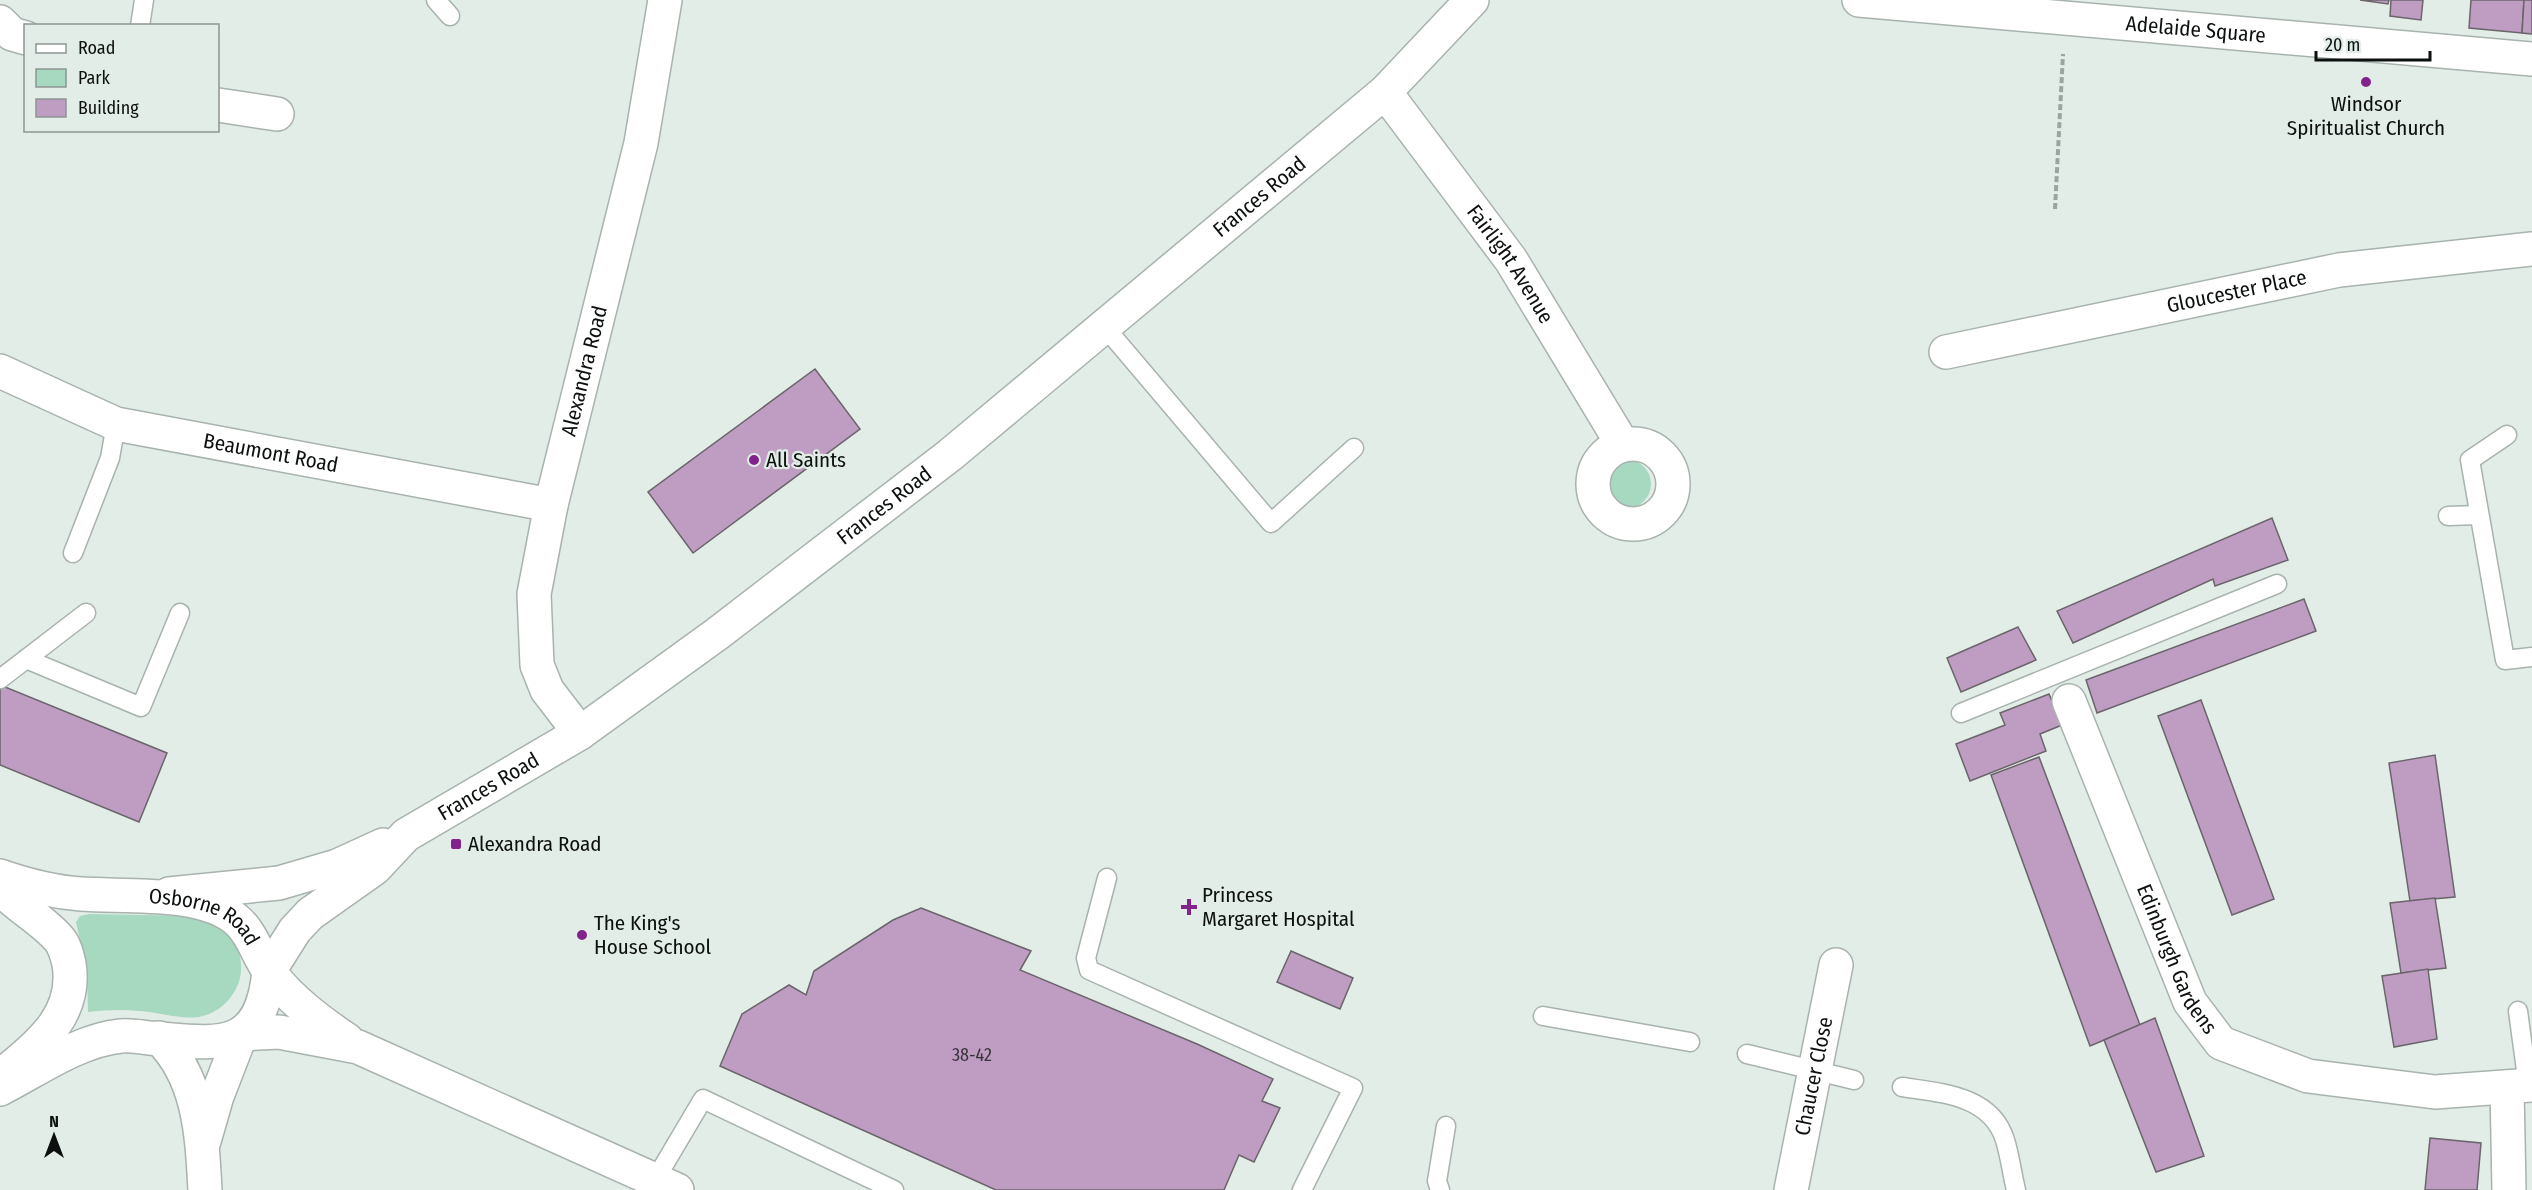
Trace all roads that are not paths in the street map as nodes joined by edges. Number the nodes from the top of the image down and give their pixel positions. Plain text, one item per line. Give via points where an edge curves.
1 (144, 0) edge
2 (436, 0) edge
3 (665, 0) edge
4 (1472, 0) edge
5 (1859, 0) edge
6 (1936, 3) edge
7 (450, 16) dead end
8 (0, 22) edge
9 (140, 24) edge
10 (24, 37) edge
11 (2532, 59) edge
12 (1385, 92) junction
13 (219, 105) edge
14 (277, 114) dead end
15 (2532, 249) edge
16 (1104, 326) junction
17 (1946, 352) dead end
18 (0, 371) edge
19 (116, 424) junction
20 (2507, 435) dead end
21 (1623, 445) dead end
22 (1354, 448) dead end
23 (551, 506) junction
24 (2479, 515) junction
25 (2448, 516) dead end
26 (73, 553) dead end
27 (2277, 584) dead end
28 (86, 613) dead end
29 (180, 613) dead end
30 (2532, 657) edge
31 (26, 659) junction
32 (0, 679) edge
33 (2065, 687) junction
34 (1961, 713) dead end
35 (580, 733) junction
36 (406, 835) junction
37 (0, 876) edge
38 (1107, 878) dead end
39 (0, 888) edge
40 (147, 896) junction
41 (1836, 965) dead end
42 (269, 971) junction
43 (2518, 1011) dead end
44 (1543, 1016) dead end
45 (241, 1034) junction
46 (159, 1038) junction
47 (1690, 1042) dead end
48 (358, 1047) junction
49 (1747, 1054) dead end
50 (1815, 1071) junction
51 (0, 1076) edge
52 (1854, 1080) dead end
53 (2522, 1086) edge
54 (1902, 1087) dead end
55 (0, 1089) edge
56 (1446, 1126) dead end
57 (202, 1145) junction
58 (666, 1185) edge
59 (205, 1190) edge
60 (894, 1190) edge
61 (1302, 1190) edge
62 (1440, 1190) edge
63 (1791, 1190) edge
64 (2016, 1190) edge
65 (2509, 1190) edge

1 - 9 lane
2 - 7 lane
3 - 23 street, Alexandra Road via 641,143
4 - 12 street, Frances Road
5 - 6 street, Adelaide Square
6 - 11 street, Adelaide Square
8 - 10 street via 12,34
12 - 16 street, Frances Road
12 - 21 street, Fairlight Avenue via 1511,260
13 - 14 street
15 - 17 street, Gloucester Place via 2339,270
16 - 22 lane via 1271,523
16 - 35 street, Frances Road via 950,455 717,634
18 - 19 street, Beaumont Road
19 - 23 street, Beaumont Road
19 - 26 lane via 110,459
20 - 24 lane via 2470,460
23 - 35 street, Alexandra Road via 534,594 537,665 547,690
24 - 25 lane
24 - 30 lane via 2505,660
27 - 33 lane
28 - 31 lane
29 - 31 lane via 141,707
31 - 32 lane
33 - 34 lane
33 - 53 street, Edinburgh Gardens via 2190,1002 2221,1043 2308,1076 2435,1092
35 - 36 street, Frances Road
36 - 40 street via 337,866 279,883
36 - 42 street, Frances Road via 375,868 310,914
37 - 40 street, Osborne Road via 80,894
38 - 61 lane via 1086,958 1089,970 1353,1088
39 - 51 street via 62,941 70,974 64,1009 56,1024 36,1047
40 - 42 street, Osborne Road via 212,907 229,914 252,939
41 - 50 street, Chaucer Close
42 - 45 street via 268,987 258,1012
42 - 48 street, Osborne Road via 297,1002
43 - 53 lane
44 - 47 lane
45 - 46 street, Osborne Road via 212,1042
45 - 48 street, Osborne Road via 279,1032
45 - 57 street
46 - 55 street, Osborne Road via 122,1035 103,1040
46 - 57 street via 173,1052 191,1084
48 - 58 street, Osborne Road
49 - 50 lane
50 - 52 lane
50 - 63 street, Chaucer Close
53 - 65 street
54 - 64 lane via 1972,1101 1990,1113 2005,1138
56 - 62 lane via 1437,1181
57 - 59 street
58 - 60 lane via 703,1100

